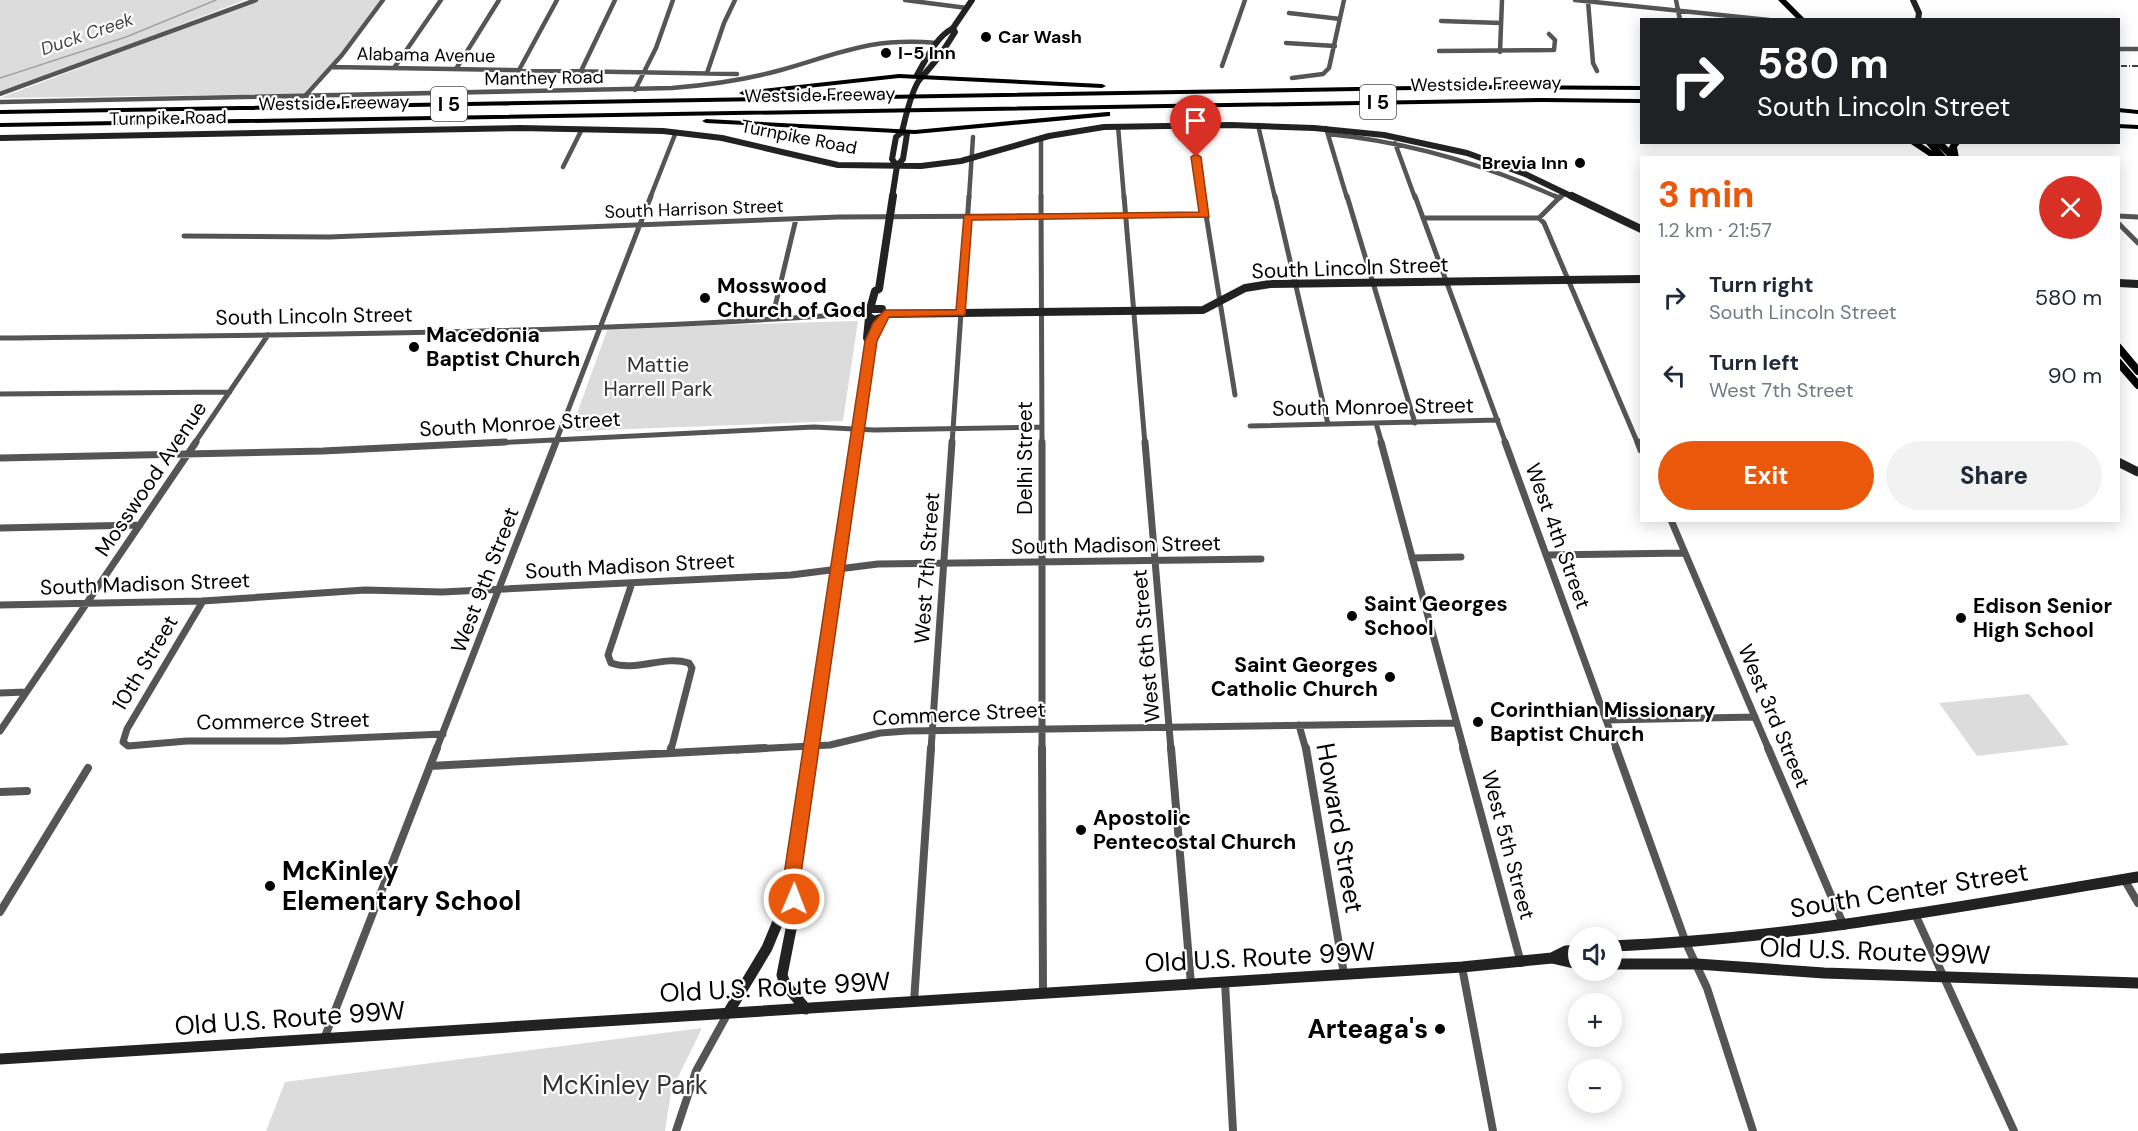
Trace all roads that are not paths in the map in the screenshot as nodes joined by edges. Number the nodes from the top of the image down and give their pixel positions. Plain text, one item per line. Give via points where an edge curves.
1 (256, 0) edge
2 (382, 0) edge
3 (441, 0) edge
4 (499, 0) edge
5 (557, 0) edge
6 (615, 0) edge
7 (673, 0) edge
8 (735, 0) edge
9 (905, 0) edge
10 (972, 0) edge
11 (1245, 0) edge
12 (1344, 0) edge
13 (1502, 0) edge
14 (1575, 0) edge
15 (1676, 0) edge
16 (1782, 0) edge
17 (1913, 0) edge
18 (1588, 1) edge
19 (929, 2) edge
20 (967, 8) junction
21 (1678, 10) junction
22 (1289, 13) dead end
23 (1680, 18) edge
24 (1751, 18) edge
25 (1801, 18) edge
26 (1918, 18) edge
27 (1340, 19) junction
28 (1441, 21) dead end
29 (1501, 23) junction
30 (953, 28) junction
31 (1549, 34) dead end
32 (952, 36) junction
33 (937, 43) junction
34 (1286, 43) dead end
35 (1335, 46) junction
36 (2120, 49) edge
37 (2138, 49) edge
38 (1439, 51) dead end
39 (1500, 52) junction
40 (941, 53) junction
41 (1222, 66) dead end
42 (331, 67) junction
43 (394, 68) junction
44 (456, 69) junction
45 (519, 70) junction
46 (581, 71) junction
47 (1597, 71) dead end
48 (644, 72) junction
49 (706, 73) junction
50 (737, 74) dead end
51 (920, 78) junction
52 (1292, 78) dead end
53 (1640, 86) edge
54 (635, 90) junction
55 (1209, 92) junction
56 (0, 94) edge
57 (304, 97) junction
58 (1541, 100) junction
59 (1640, 101) edge
60 (0, 102) edge
61 (601, 102) junction
62 (1216, 105) junction
63 (1640, 107) edge
64 (0, 112) edge
65 (2120, 112) edge
66 (2138, 113) edge
67 (592, 114) junction
68 (0, 125) edge
69 (1191, 125) junction
70 (1258, 125) junction
71 (1118, 126) junction
72 (2120, 126) edge
73 (582, 129) junction
74 (2138, 129) edge
75 (1327, 131) junction
76 (2120, 131) edge
77 (676, 132) junction
78 (902, 132) junction
79 (973, 137) dead end
80 (0, 138) edge
81 (1041, 138) junction
82 (1395, 142) junction
83 (1915, 144) edge
84 (1931, 144) edge
85 (1940, 144) edge
86 (1936, 156) edge
87 (1941, 156) edge
88 (1952, 156) edge
89 (972, 158) junction
90 (563, 166) dead end
91 (897, 166) junction
92 (1562, 195) junction
93 (1205, 215) junction
94 (1041, 216) junction
95 (1126, 216) junction
96 (2120, 216) edge
97 (889, 217) junction
98 (968, 217) junction
99 (2138, 217) edge
100 (1423, 218) junction
101 (1539, 218) junction
102 (796, 219) junction
103 (641, 225) junction
104 (2120, 225) edge
105 (1640, 229) edge
106 (184, 236) dead end
107 (2138, 243) edge
108 (1640, 279) edge
109 (1569, 280) junction
110 (1446, 282) junction
111 (1372, 283) junction
112 (2120, 283) edge
113 (1295, 284) junction
114 (2138, 284) edge
115 (879, 289) junction
116 (1219, 301) junction
117 (1134, 311) junction
118 (1041, 312) junction
119 (961, 313) junction
120 (883, 314) junction
121 (868, 315) junction
122 (772, 319) junction
123 (601, 326) junction
124 (268, 335) junction
125 (0, 338) edge
126 (871, 341) junction
127 (2122, 355) edge
128 (2138, 358) edge
129 (2120, 364) edge
130 (2138, 370) edge
131 (2138, 385) edge
132 (230, 392) junction
133 (0, 394) edge
134 (1235, 395) dead end
135 (1498, 420) junction
136 (1376, 423) junction
137 (1415, 423) junction
138 (1328, 424) junction
139 (1250, 426) dead end
140 (1041, 427) junction
141 (858, 429) junction
142 (953, 429) junction
143 (557, 438) junction
144 (1640, 448) edge
145 (187, 455) junction
146 (0, 458) edge
147 (2120, 463) edge
148 (2138, 472) edge
149 (1672, 522) edge
150 (140, 525) junction
151 (0, 528) edge
152 (1685, 553) junction
153 (1547, 555) junction
154 (1461, 557) dead end
155 (1412, 558) junction
156 (1261, 559) dead end
157 (1155, 560) junction
158 (1042, 562) junction
159 (944, 563) junction
160 (838, 569) junction
161 (632, 583) junction
162 (499, 589) junction
163 (203, 601) junction
164 (87, 604) junction
165 (0, 605) edge
166 (27, 692) junction
167 (0, 693) edge
168 (1755, 717) junction
169 (1606, 720) junction
170 (1456, 723) junction
171 (1299, 725) junction
172 (1169, 727) junction
173 (1042, 728) junction
174 (933, 730) junction
175 (0, 731) edge
176 (443, 734) junction
177 (125, 745) joint
178 (812, 746) junction
179 (670, 753) junction
180 (430, 766) junction
181 (88, 768) dead end
182 (27, 791) dead end
183 (0, 792) edge
184 (2138, 877) edge
185 (2124, 879) junction
186 (791, 888) junction
187 (2138, 903) edge
188 (0, 912) edge
189 (1915, 914) junction
190 (1844, 926) junction
191 (1686, 943) junction
192 (1622, 946) edge
193 (1568, 951) edge
194 (1552, 958) junction
195 (1568, 962) edge
196 (1521, 963) junction
197 (1622, 963) edge
198 (1697, 964) junction
199 (1462, 968) junction
200 (1344, 974) junction
201 (1943, 977) junction
202 (1225, 982) junction
203 (2138, 983) edge
204 (1191, 984) junction
205 (1043, 994) junction
206 (914, 1002) junction
207 (806, 1009) junction
208 (728, 1013) junction
209 (324, 1039) junction
210 (0, 1059) edge
211 (675, 1131) edge
212 (1233, 1131) edge
213 (1493, 1131) edge
214 (1753, 1131) edge
215 (2014, 1131) edge

1 - 56 street
2 - 42 street
3 - 43 street
4 - 44 street
5 - 45 street
6 - 46 street
7 - 48 street
8 - 49 street via 728,9
9 - 19 street
10 - 20 street
11 - 41 street
12 - 27 street
13 - 29 street
14 - 18 street
15 - 21 street
16 - 25 highway
17 - 26 street
18 - 21 street
18 - 47 street
19 - 20 street
20 - 30 street
21 - 23 street
21 - 24 street
22 - 27 street
27 - 35 street
28 - 29 street
29 - 39 street
30 - 32 street
30 - 33 street
31 - 39 street via 1555,40 1554,50
32 - 33 street
32 - 40 street
33 - 40 street
33 - 51 street via 917,75
33 - 54 street, Manthey Road via 874,41 749,78
34 - 35 street
35 - 52 street via 1329,68 1323,74
36 - 37 street
38 - 39 street
40 - 51 street
42 - 43 street, Alabama Avenue
42 - 57 street
43 - 44 street, Alabama Avenue
44 - 45 street, Alabama Avenue
45 - 46 street, Alabama Avenue
46 - 48 street, Alabama Avenue
48 - 49 street, Alabama Avenue
48 - 54 street
49 - 50 street, Alabama Avenue
51 - 55 highway
51 - 61 highway via 886,77
51 - 78 street
53 - 55 highway, Westside Freeway / I 5
54 - 57 street, Manthey Road
55 - 61 highway, Westside Freeway / I 5
57 - 60 street, Manthey Road
58 - 59 highway, Westside Freeway / I 5
58 - 62 highway, Westside Freeway / I 5
58 - 63 highway
61 - 64 highway, Westside Freeway / I 5
62 - 67 highway, Westside Freeway / I 5
62 - 78 highway
65 - 66 highway
67 - 68 highway, Westside Freeway / I 5
67 - 78 highway via 624,119
69 - 70 street, Turnpike Road
69 - 71 street, Turnpike Road
69 - 93 street
70 - 75 street, Turnpike Road
70 - 113 street
71 - 81 street, Turnpike Road
71 - 95 street, West 6th Street
72 - 74 highway
73 - 77 street, Turnpike Road
73 - 80 street, Turnpike Road
73 - 90 street
74 - 76 highway
75 - 82 street
75 - 92 street, Turnpike Road via 1384,135 1448,148 1505,166
75 - 111 street
77 - 91 street, Turnpike Road via 838,165
77 - 103 street, West 9th Street
78 - 91 street via 897,134 892,159
78 - 91 street via 907,134 903,159
79 - 89 street, West 7th Street
81 - 89 street, Turnpike Road
81 - 94 street, Delhi Street
82 - 92 street via 1477,162
82 - 100 street, West 4th Street
83 - 86 highway
84 - 87 main road
85 - 88 main road
89 - 91 street, Turnpike Road via 935,166
89 - 98 street, West 7th Street
91 - 97 street
92 - 101 street
92 - 105 street, Turnpike Road
93 - 95 street, South Harrison Street
93 - 116 street
94 - 95 street, South Harrison Street
94 - 98 street, South Harrison Street
94 - 118 street, Delhi Street
95 - 117 street, West 6th Street
96 - 99 street
97 - 98 street, South Harrison Street
97 - 102 street, South Harrison Street
97 - 115 street
98 - 119 street, West 7th Street
100 - 101 street
100 - 110 street, West 4th Street
101 - 109 street
102 - 103 street, South Harrison Street
102 - 122 street
103 - 106 street, South Harrison Street via 318,238
103 - 123 street, West 9th Street
104 - 107 street
108 - 109 street, South Lincoln Street
109 - 110 street, South Lincoln Street
109 - 144 street
110 - 111 street, South Lincoln Street
110 - 135 street, West 4th Street
111 - 113 street, South Lincoln Street
111 - 137 street
112 - 114 street
113 - 116 street, South Lincoln Street via 1255,286
113 - 138 street
115 - 120 street
115 - 121 street
116 - 117 street, South Lincoln Street via 1203,310
116 - 134 street
117 - 118 street, South Lincoln Street
117 - 157 street, West 6th Street
118 - 119 street, South Lincoln Street
118 - 140 street, Delhi Street
119 - 120 street, South Lincoln Street
119 - 142 street, West 7th Street
120 - 121 street, South Lincoln Street
120 - 126 street
121 - 122 street, South Lincoln Street
121 - 126 street via 867,338
122 - 123 street, South Lincoln Street
123 - 124 street, South Lincoln Street
123 - 143 street, West 9th Street
124 - 125 street, South Lincoln Street
124 - 132 street, Mosswood Avenue
126 - 141 street
127 - 128 street
127 - 130 main road
129 - 131 main road
132 - 133 street
132 - 145 street, Mosswood Avenue
135 - 137 street, South Monroe Street
135 - 153 street, West 4th Street
136 - 137 street, South Monroe Street
136 - 138 street, South Monroe Street
136 - 155 street, West 5th Street
138 - 139 street, South Monroe Street
140 - 142 street, South Monroe Street
140 - 158 street, Delhi Street
141 - 142 street, South Monroe Street
141 - 143 street, South Monroe Street
141 - 160 street
142 - 159 street, West 7th Street
143 - 145 street, South Monroe Street
143 - 162 street, West 9th Street
145 - 146 street, South Monroe Street
145 - 150 street, Mosswood Avenue
147 - 148 street
149 - 152 street, West 3rd Street
150 - 151 street
150 - 164 street, Mosswood Avenue
152 - 153 street
152 - 168 street, West 3rd Street
153 - 169 street, West 4th Street
154 - 155 street
155 - 170 street, West 5th Street
156 - 157 street, South Madison Street
157 - 158 street, South Madison Street
157 - 172 street, West 6th Street
158 - 159 street, South Madison Street
158 - 173 street, Delhi Street
159 - 160 street, South Madison Street
159 - 174 street, West 7th Street
160 - 161 street, South Madison Street
160 - 178 street
161 - 162 street, South Madison Street
161 - 179 street via 609,660 623,666 680,660 692,668
162 - 163 street, South Madison Street via 365,590
162 - 176 street, West 9th Street
163 - 164 street, South Madison Street
163 - 177 street, 10th Street via 127,729
164 - 165 street, South Madison Street
164 - 166 street, Mosswood Avenue
166 - 167 street
166 - 175 street, Mosswood Avenue
168 - 169 street
168 - 190 street, West 3rd Street
169 - 191 street, West 4th Street
170 - 171 street, Commerce Street
170 - 196 street, West 5th Street
171 - 172 street, Commerce Street
171 - 200 street, Howard Street
172 - 173 street, Commerce Street
172 - 204 street, West 6th Street
173 - 174 street, Commerce Street
173 - 205 street, Delhi Street
174 - 178 street, Commerce Street via 880,733
174 - 206 street, West 7th Street
176 - 177 street, Commerce Street
176 - 180 street, West 9th Street
178 - 179 street, Commerce Street
178 - 186 street
179 - 180 street, Commerce Street
180 - 209 street, West 9th Street
181 - 188 street
182 - 183 street
184 - 185 street, South Center Street
185 - 187 street
185 - 189 street, South Center Street
186 - 207 street via 794,914 782,975
186 - 208 street via 772,939
189 - 190 street, South Center Street
189 - 201 street
190 - 191 street, South Center Street
191 - 192 street
191 - 198 street, West 4th Street
193 - 194 street, Old U.S. Route 99W
194 - 195 street, Old U.S. Route 99W
194 - 196 street, Old U.S. Route 99W
196 - 199 street, Old U.S. Route 99W
197 - 198 street, Old U.S. Route 99W
198 - 201 street, Old U.S. Route 99W
198 - 214 street, West 4th Street
199 - 200 street, Old U.S. Route 99W
199 - 213 street
200 - 202 street, Old U.S. Route 99W
201 - 203 street, Old U.S. Route 99W
201 - 215 street
202 - 204 street, Old U.S. Route 99W
202 - 212 street
204 - 205 street, Old U.S. Route 99W
205 - 206 street, Old U.S. Route 99W
206 - 207 street, Old U.S. Route 99W
207 - 208 street, Old U.S. Route 99W
208 - 209 street, Old U.S. Route 99W
208 - 211 street via 696,1071
209 - 210 street, Old U.S. Route 99W

